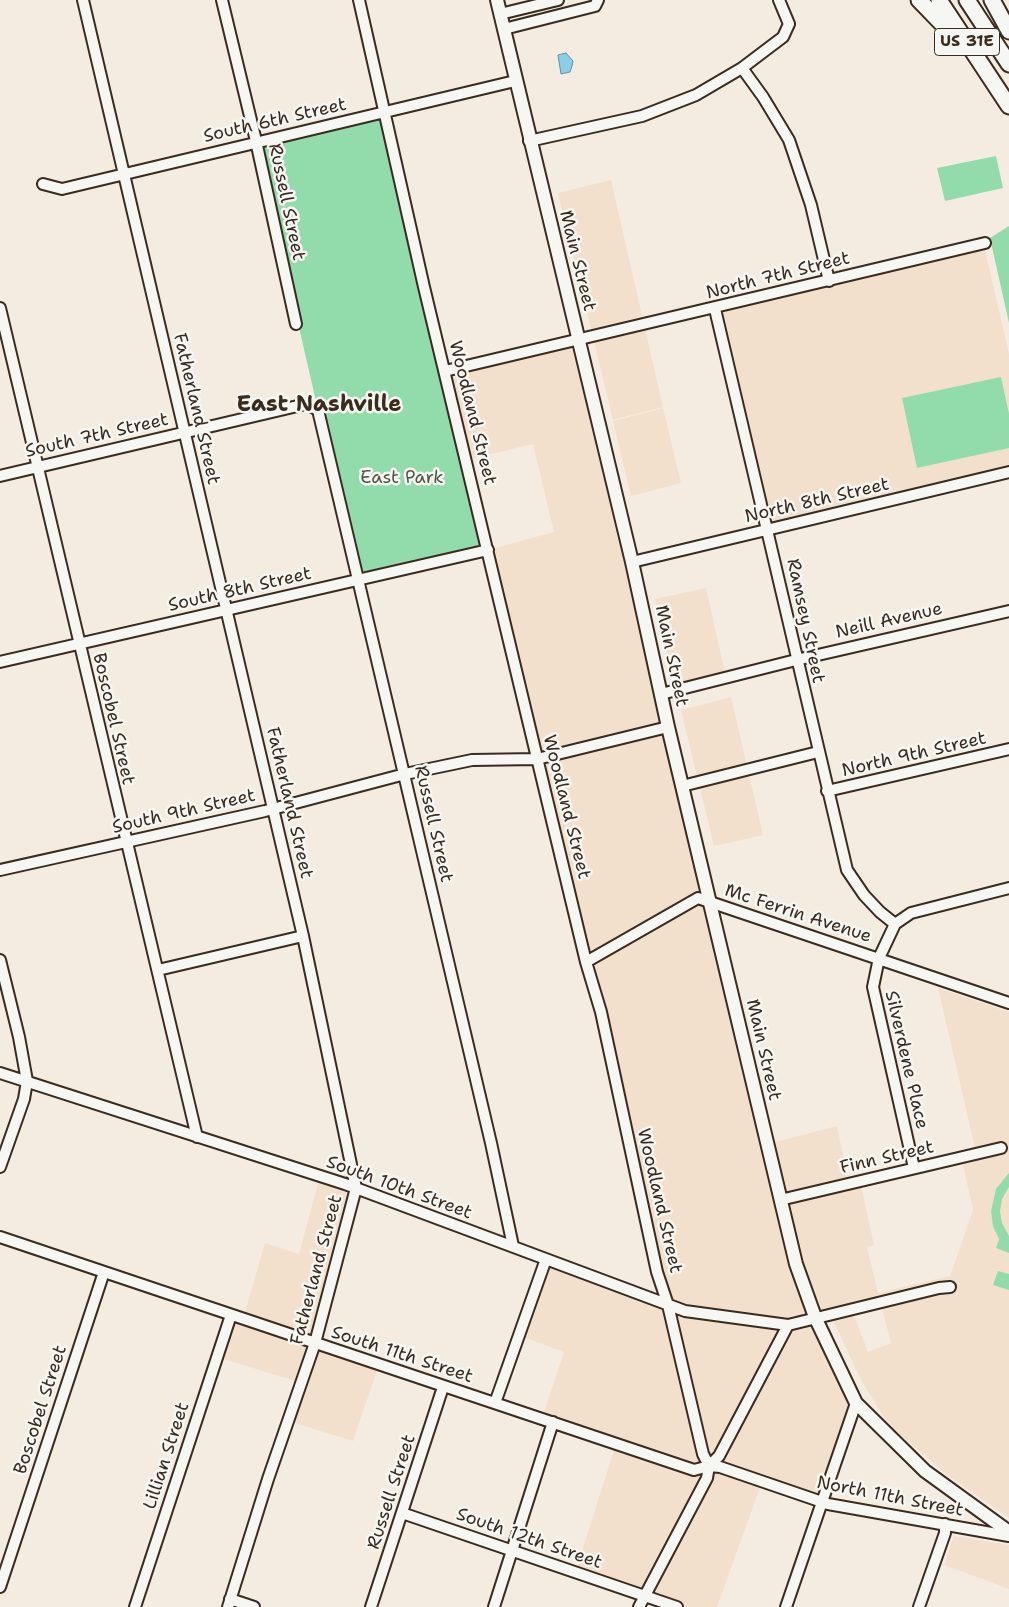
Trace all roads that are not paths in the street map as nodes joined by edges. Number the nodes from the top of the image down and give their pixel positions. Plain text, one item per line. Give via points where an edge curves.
1 (83, 0) edge
2 (222, 0) edge
3 (359, 0) edge
4 (497, 0) edge
5 (558, 0) edge
6 (564, 0) edge
7 (598, 0) edge
8 (779, 0) edge
9 (919, 0) edge
10 (939, 0) edge
11 (967, 0) edge
12 (992, 0) edge
13 (500, 14) junction
14 (567, 14) junction
15 (504, 29) junction
16 (1009, 31) edge
17 (1009, 64) edge
18 (742, 68) junction
19 (516, 80) junction
20 (995, 84) junction
21 (1009, 106) edge
22 (385, 112) junction
23 (529, 141) junction
24 (256, 142) junction
25 (124, 174) junction
26 (43, 184) dead end
27 (985, 243) dead end
28 (830, 280) junction
29 (0, 308) edge
30 (715, 309) junction
31 (296, 324) dead end
32 (578, 340) junction
33 (445, 371) junction
34 (318, 410) joint
35 (184, 432) junction
36 (37, 467) junction
37 (1009, 472) edge
38 (0, 476) edge
39 (768, 529) junction
40 (488, 550) junction
41 (632, 562) junction
42 (357, 579) junction
43 (226, 610) junction
44 (1009, 611) edge
45 (79, 644) junction
46 (796, 660) junction
47 (0, 662) edge
48 (661, 694) junction
49 (668, 727) junction
50 (1009, 749) edge
51 (818, 752) junction
52 (537, 759) junction
53 (405, 774) junction
54 (682, 786) junction
55 (827, 792) junction
56 (274, 807) junction
57 (126, 842) junction
58 (0, 870) edge
59 (1009, 888) edge
60 (711, 902) junction
61 (895, 924) junction
62 (303, 936) junction
63 (879, 958) junction
64 (0, 960) edge
65 (586, 962) junction
66 (158, 970) junction
67 (1009, 1003) edge
68 (0, 1073) edge
69 (27, 1081) junction
70 (197, 1137) junction
71 (1001, 1148) dead end
72 (0, 1167) edge
73 (914, 1168) junction
74 (356, 1188) junction
75 (780, 1200) junction
76 (0, 1237) edge
77 (513, 1246) junction
78 (546, 1260) junction
79 (104, 1272) junction
80 (950, 1287) dead end
81 (668, 1306) junction
82 (231, 1315) junction
83 (815, 1318) junction
84 (788, 1325) junction
85 (315, 1343) junction
86 (443, 1387) junction
87 (495, 1403) junction
88 (856, 1404) junction
89 (553, 1422) junction
90 (709, 1466) junction
91 (821, 1502) junction
92 (402, 1513) junction
93 (946, 1524) junction
94 (1009, 1534) edge
95 (513, 1551) junction
96 (0, 1587) edge
97 (644, 1596) junction
98 (229, 1603) edge
99 (135, 1607) edge
100 (254, 1607) edge
101 (371, 1607) edge
102 (494, 1607) edge
103 (639, 1607) edge
104 (677, 1607) edge
105 (786, 1607) edge
106 (919, 1607) edge

1 - 25 street, Fatherland Street
2 - 24 street, Russell Street
3 - 22 street, Woodland Street
4 - 13 main road, Main Street
5 - 13 street
6 - 14 street
7 - 14 street via 595,6
8 - 18 street via 789,24 783,37
9 - 20 highway
10 - 20 highway, US 31E
11 - 17 highway, US 31E
12 - 16 highway
13 - 15 main road, Main Street
14 - 15 street
15 - 19 main road, Main Street
18 - 23 street via 696,95 642,116
18 - 28 street via 789,140 812,205
19 - 22 street, South 6th Street
19 - 23 main road, Main Street
20 - 21 highway, US 31E
22 - 24 street, South 6th Street
22 - 33 street, Woodland Street
23 - 32 main road, Main Street
24 - 25 street, South 6th Street
24 - 31 street, Russell Street
25 - 26 street, South 6th Street via 62,189
25 - 35 street, Fatherland Street
27 - 28 street, North 7th Street
28 - 30 street, North 7th Street
29 - 36 street, Boscobel Street
30 - 32 street, North 7th Street
30 - 39 street, Ramsey Street
32 - 33 street
32 - 41 main road, Main Street
33 - 40 street, Woodland Street
34 - 35 street, South 7th Street via 306,404
34 - 42 street, Russell Street
35 - 36 street, South 7th Street
35 - 43 street, Fatherland Street
36 - 38 street, South 7th Street
36 - 45 street, Boscobel Street
37 - 39 street, North 8th Street
39 - 41 street, North 8th Street
39 - 46 street, Ramsey Street
40 - 42 street, South 8th Street
40 - 52 street, Woodland Street
41 - 48 main road, Main Street
42 - 43 street, South 8th Street
42 - 53 street, Russell Street
43 - 45 street, South 8th Street
43 - 56 street, Fatherland Street
44 - 46 street, Neill Avenue
45 - 47 street, South 8th Street
45 - 57 street, Boscobel Street
46 - 48 street, Neill Avenue
46 - 51 street, Ramsey Street
48 - 49 main road, Main Street
49 - 52 street, South 9th Street
49 - 54 main road, Main Street
50 - 55 street, North 9th Street
51 - 54 street, North 9th Street
51 - 55 street, Ramsey Street
52 - 53 street, South 9th Street via 472,760
52 - 65 street, Woodland Street
53 - 56 street, South 9th Street
53 - 77 street, Russell Street via 492,1143
54 - 60 main road, Main Street
55 - 61 street, Ramsey Street via 846,870 869,900
56 - 57 street, South 9th Street
56 - 62 street, Fatherland Street
57 - 58 street, South 9th Street
57 - 66 street, Boscobel Street
59 - 61 street via 911,913
60 - 63 street, Mc Ferrin Avenue
60 - 65 street, Mc Ferrin Avenue via 698,898
60 - 75 main road, Main Street
61 - 63 street, Silverdene Place
62 - 66 street
62 - 74 street, Fatherland Street
63 - 67 street, Mc Ferrin Avenue
63 - 73 street, Silverdene Place via 873,987
64 - 69 street
65 - 81 street, Woodland Street via 657,1272
66 - 70 street, Boscobel Street
68 - 69 street, South 10th Street
69 - 70 street, South 10th Street
69 - 72 street via 24,1099
70 - 74 street, South 10th Street
71 - 73 street, Finn Street
73 - 75 street, Finn Street
74 - 77 street, South 10th Street
74 - 85 street, Fatherland Street
75 - 83 main road, Main Street
76 - 79 street, South 11th Street
77 - 78 street, South 10th Street
78 - 81 street, South 10th Street
78 - 87 street
79 - 82 street, South 11th Street
79 - 96 street, Boscobel Street
80 - 83 street
81 - 84 street, South 10th Street
81 - 90 street, Woodland Street via 703,1454
82 - 85 street, South 11th Street
82 - 99 street, Lillian Street
83 - 84 street
83 - 88 main road, Main Street
84 - 90 street via 718,1456
85 - 86 street, South 11th Street
85 - 98 street, Fatherland Street
86 - 87 street, South 11th Street
86 - 92 street, Russell Street
87 - 89 street, South 11th Street
88 - 91 street
88 - 94 main road, Main Street via 924,1471
89 - 90 street, South 11th Street via 694,1470
89 - 95 street
90 - 91 street, North 11th Street
90 - 97 street via 706,1478
91 - 93 street, North 11th Street
91 - 105 street
92 - 95 street, South 12th Street
92 - 101 street, Russell Street
93 - 94 street, North 11th Street
93 - 106 street
95 - 97 street, South 12th Street
95 - 102 street
97 - 103 street
97 - 104 street, South 12th Street
98 - 100 street

